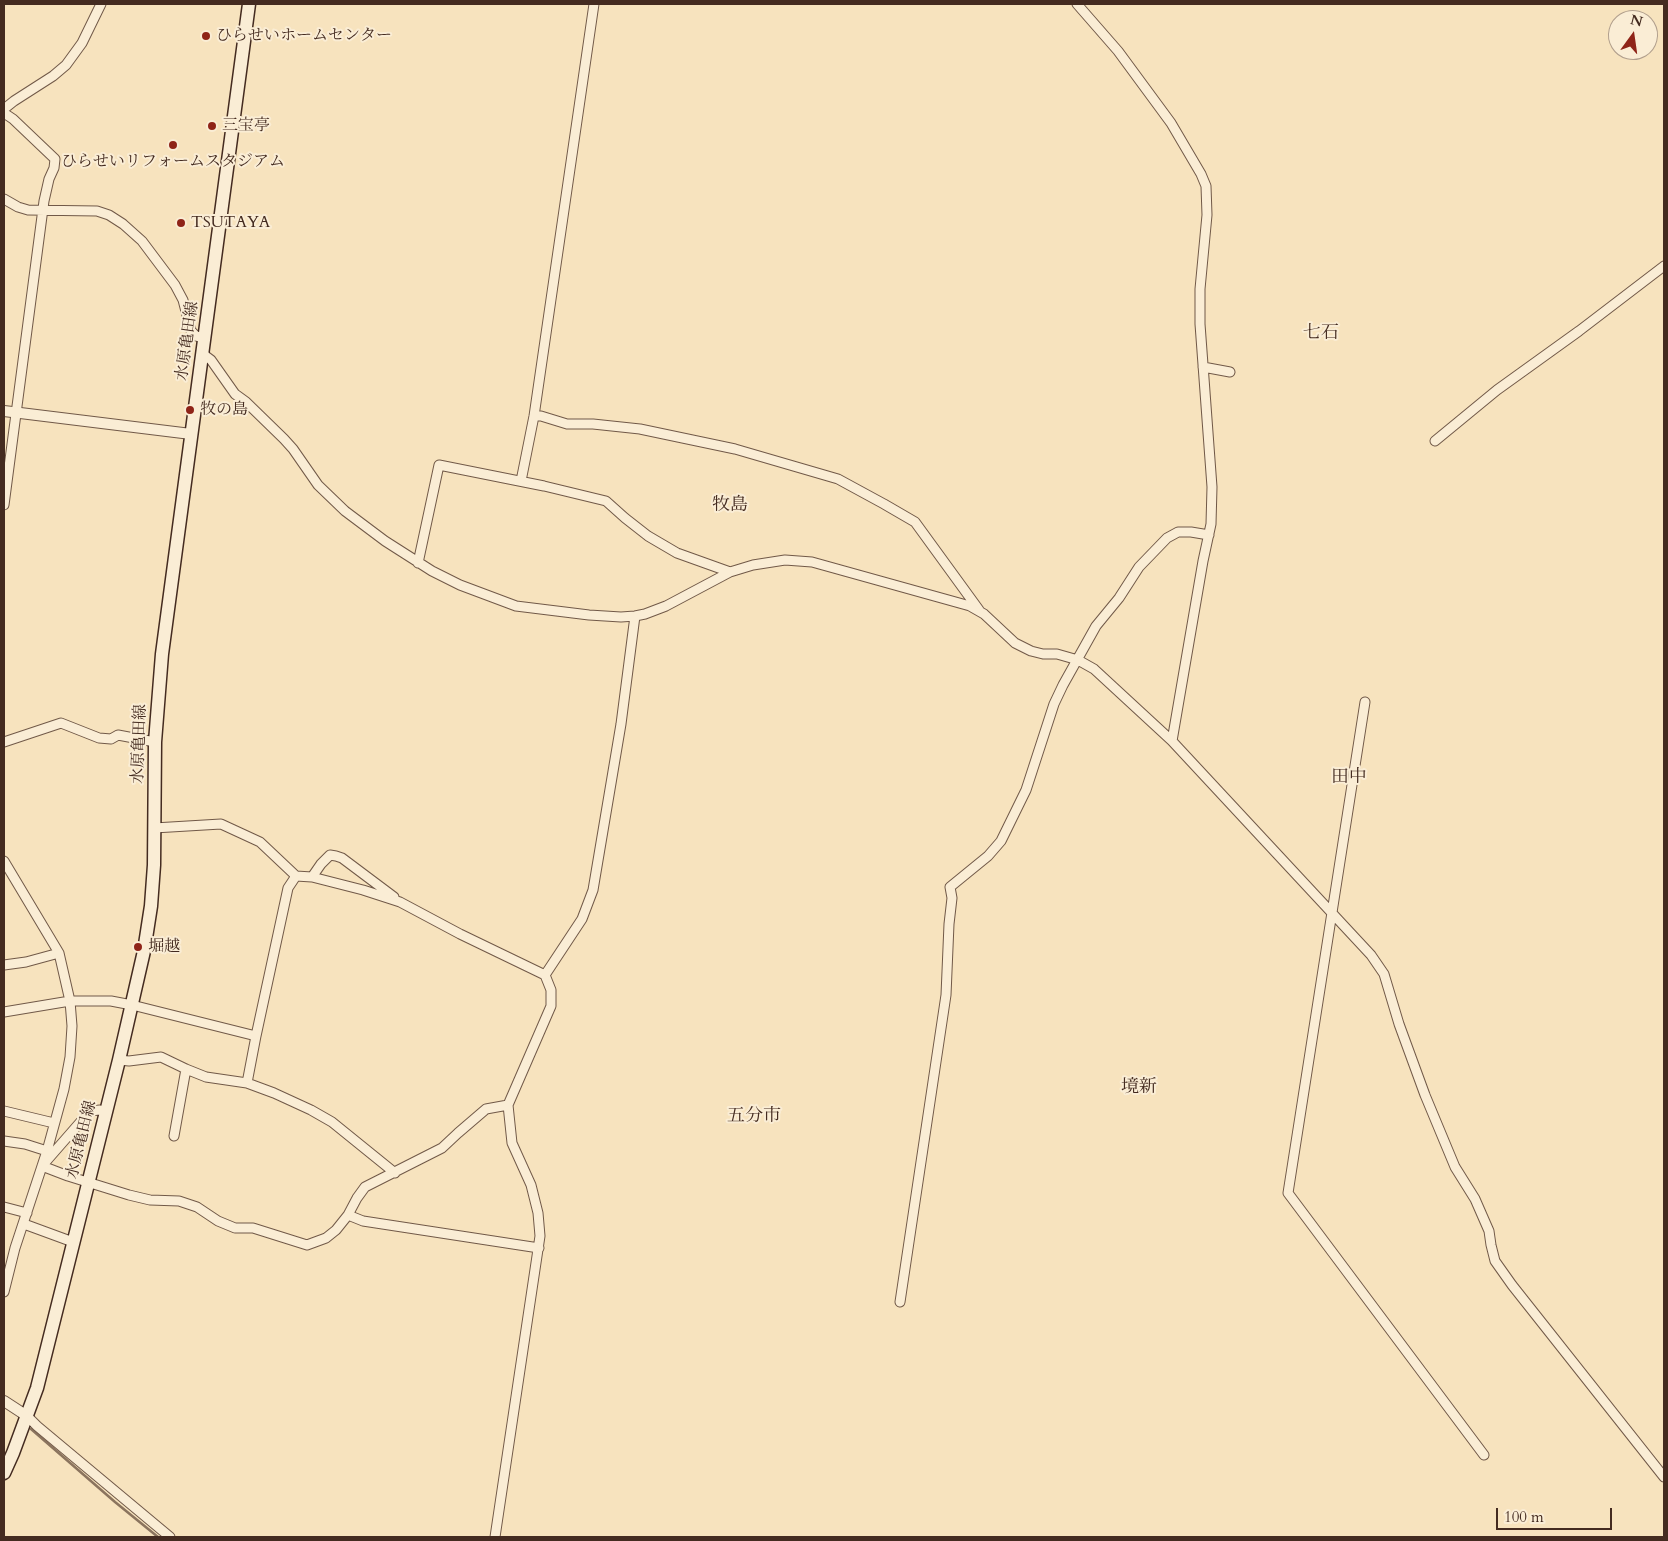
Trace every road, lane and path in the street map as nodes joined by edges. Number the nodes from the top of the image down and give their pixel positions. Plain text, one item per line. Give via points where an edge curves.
1 (101, 4) edge
2 (250, 4) edge
3 (594, 4) edge
4 (1077, 4) edge
5 (4, 109) edge
6 (4, 113) edge
7 (4, 199) edge
8 (43, 210) junction
9 (1664, 266) edge
10 (205, 338) junction
11 (203, 354) junction
12 (1203, 367) junction
13 (1230, 372) dead end
14 (4, 412) edge
15 (16, 413) junction
16 (534, 416) junction
17 (190, 434) junction
18 (1435, 441) dead end
19 (522, 481) junction
20 (4, 504) edge
21 (1209, 535) junction
22 (418, 563) junction
23 (730, 572) junction
24 (980, 612) junction
25 (635, 616) junction
26 (1076, 660) junction
27 (1365, 702) dead end
28 (1172, 741) junction
29 (4, 742) edge
30 (155, 742) junction
31 (154, 828) junction
32 (4, 861) edge
33 (296, 876) junction
34 (312, 878) junction
35 (400, 902) junction
36 (1333, 912) junction
37 (59, 953) junction
38 (4, 965) edge
39 (546, 975) junction
40 (70, 1001) junction
41 (132, 1005) junction
42 (4, 1012) edge
43 (256, 1036) junction
44 (119, 1060) junction
45 (186, 1069) junction
46 (247, 1083) junction
47 (508, 1105) junction
48 (4, 1111) edge
49 (106, 1112) junction
50 (54, 1124) junction
51 (174, 1136) dead end
52 (4, 1141) edge
53 (47, 1151) junction
54 (42, 1166) junction
55 (395, 1173) junction
56 (88, 1183) junction
57 (4, 1208) edge
58 (27, 1213) junction
59 (348, 1215) junction
60 (24, 1224) junction
61 (73, 1242) junction
62 (539, 1248) junction
63 (4, 1292) edge
64 (900, 1302) dead end
65 (4, 1401) edge
66 (27, 1416) junction
67 (1484, 1454) dead end
68 (4, 1473) edge
69 (1664, 1477) edge
70 (170, 1537) edge
71 (495, 1537) edge

1 - 5 street via 82,43 66,65
2 - 10 main road, 水原亀田線
3 - 16 street
4 - 12 street via 1118,51 1171,123 1204,180 1207,216 1200,289
6 - 8 street via 55,160
7 - 8 street via 28,210
8 - 10 street via 97,211 124,224 142,241 175,285 183,300 191,331
8 - 15 street
9 - 18 street via 1497,390
10 - 11 main road, 水原亀田線
11 - 17 main road, 水原亀田線
11 - 22 street via 235,394 293,449 318,485 344,511
12 - 13 street
12 - 21 street via 1212,487
14 - 15 street
15 - 17 street
15 - 20 street
16 - 19 street
16 - 24 street via 567,424 640,428 735,449 838,479 915,522
17 - 30 main road, 水原亀田線 via 162,654
19 - 22 street via 439,465
19 - 23 street via 606,501 648,536 677,553
21 - 26 street via 1178,532 1168,538 1139,567 1096,626
21 - 28 street
22 - 25 street via 460,585 516,606 589,616
23 - 24 street via 785,560 812,562 970,606
23 - 25 street via 666,606
24 - 26 street via 1015,643 1031,651
25 - 39 street via 594,890 587,912
26 - 28 street via 1094,669
26 - 64 street via 1054,704 1026,790 1001,841 950,887 946,995
27 - 36 street
28 - 36 street
29 - 30 street via 61,724 99,738 111,739 118,735
30 - 31 main road, 水原亀田線
31 - 33 street via 221,824 260,842
31 - 41 main road, 水原亀田線 via 151,906
32 - 37 street
33 - 34 street
33 - 43 street via 288,888
34 - 35 street
34 - 35 street via 330,855 336,856
35 - 39 street
36 - 67 street via 1288,1193
36 - 69 street via 1384,974 1436,1122 1455,1168 1475,1199 1489,1231 1495,1261
37 - 38 street
37 - 40 street
39 - 47 street via 551,990 551,1006
40 - 41 street via 97,1000
40 - 42 street
40 - 50 street via 70,1057
41 - 43 street
41 - 44 main road, 水原亀田線
43 - 46 street
44 - 45 street via 161,1057
44 - 49 main road, 水原亀田線
45 - 46 street via 206,1077
45 - 51 street
46 - 55 street via 332,1122
47 - 55 street via 486,1110 442,1148
47 - 62 street via 512,1143 531,1185 538,1213
48 - 50 street
49 - 54 street via 90,1111
49 - 56 main road, 水原亀田線
50 - 53 street
52 - 53 street
53 - 54 street
54 - 56 street
54 - 58 street
55 - 59 street via 365,1187
56 - 59 street via 150,1200 179,1201 235,1228 253,1228 306,1245 326,1238
56 - 61 main road, 水原亀田線
57 - 58 street
58 - 60 street
59 - 62 street via 363,1222
60 - 61 street
60 - 63 street
61 - 66 main road, 水原亀田線 via 37,1388
62 - 71 street
65 - 66 street
66 - 68 main road, 水原亀田線
66 - 70 street

